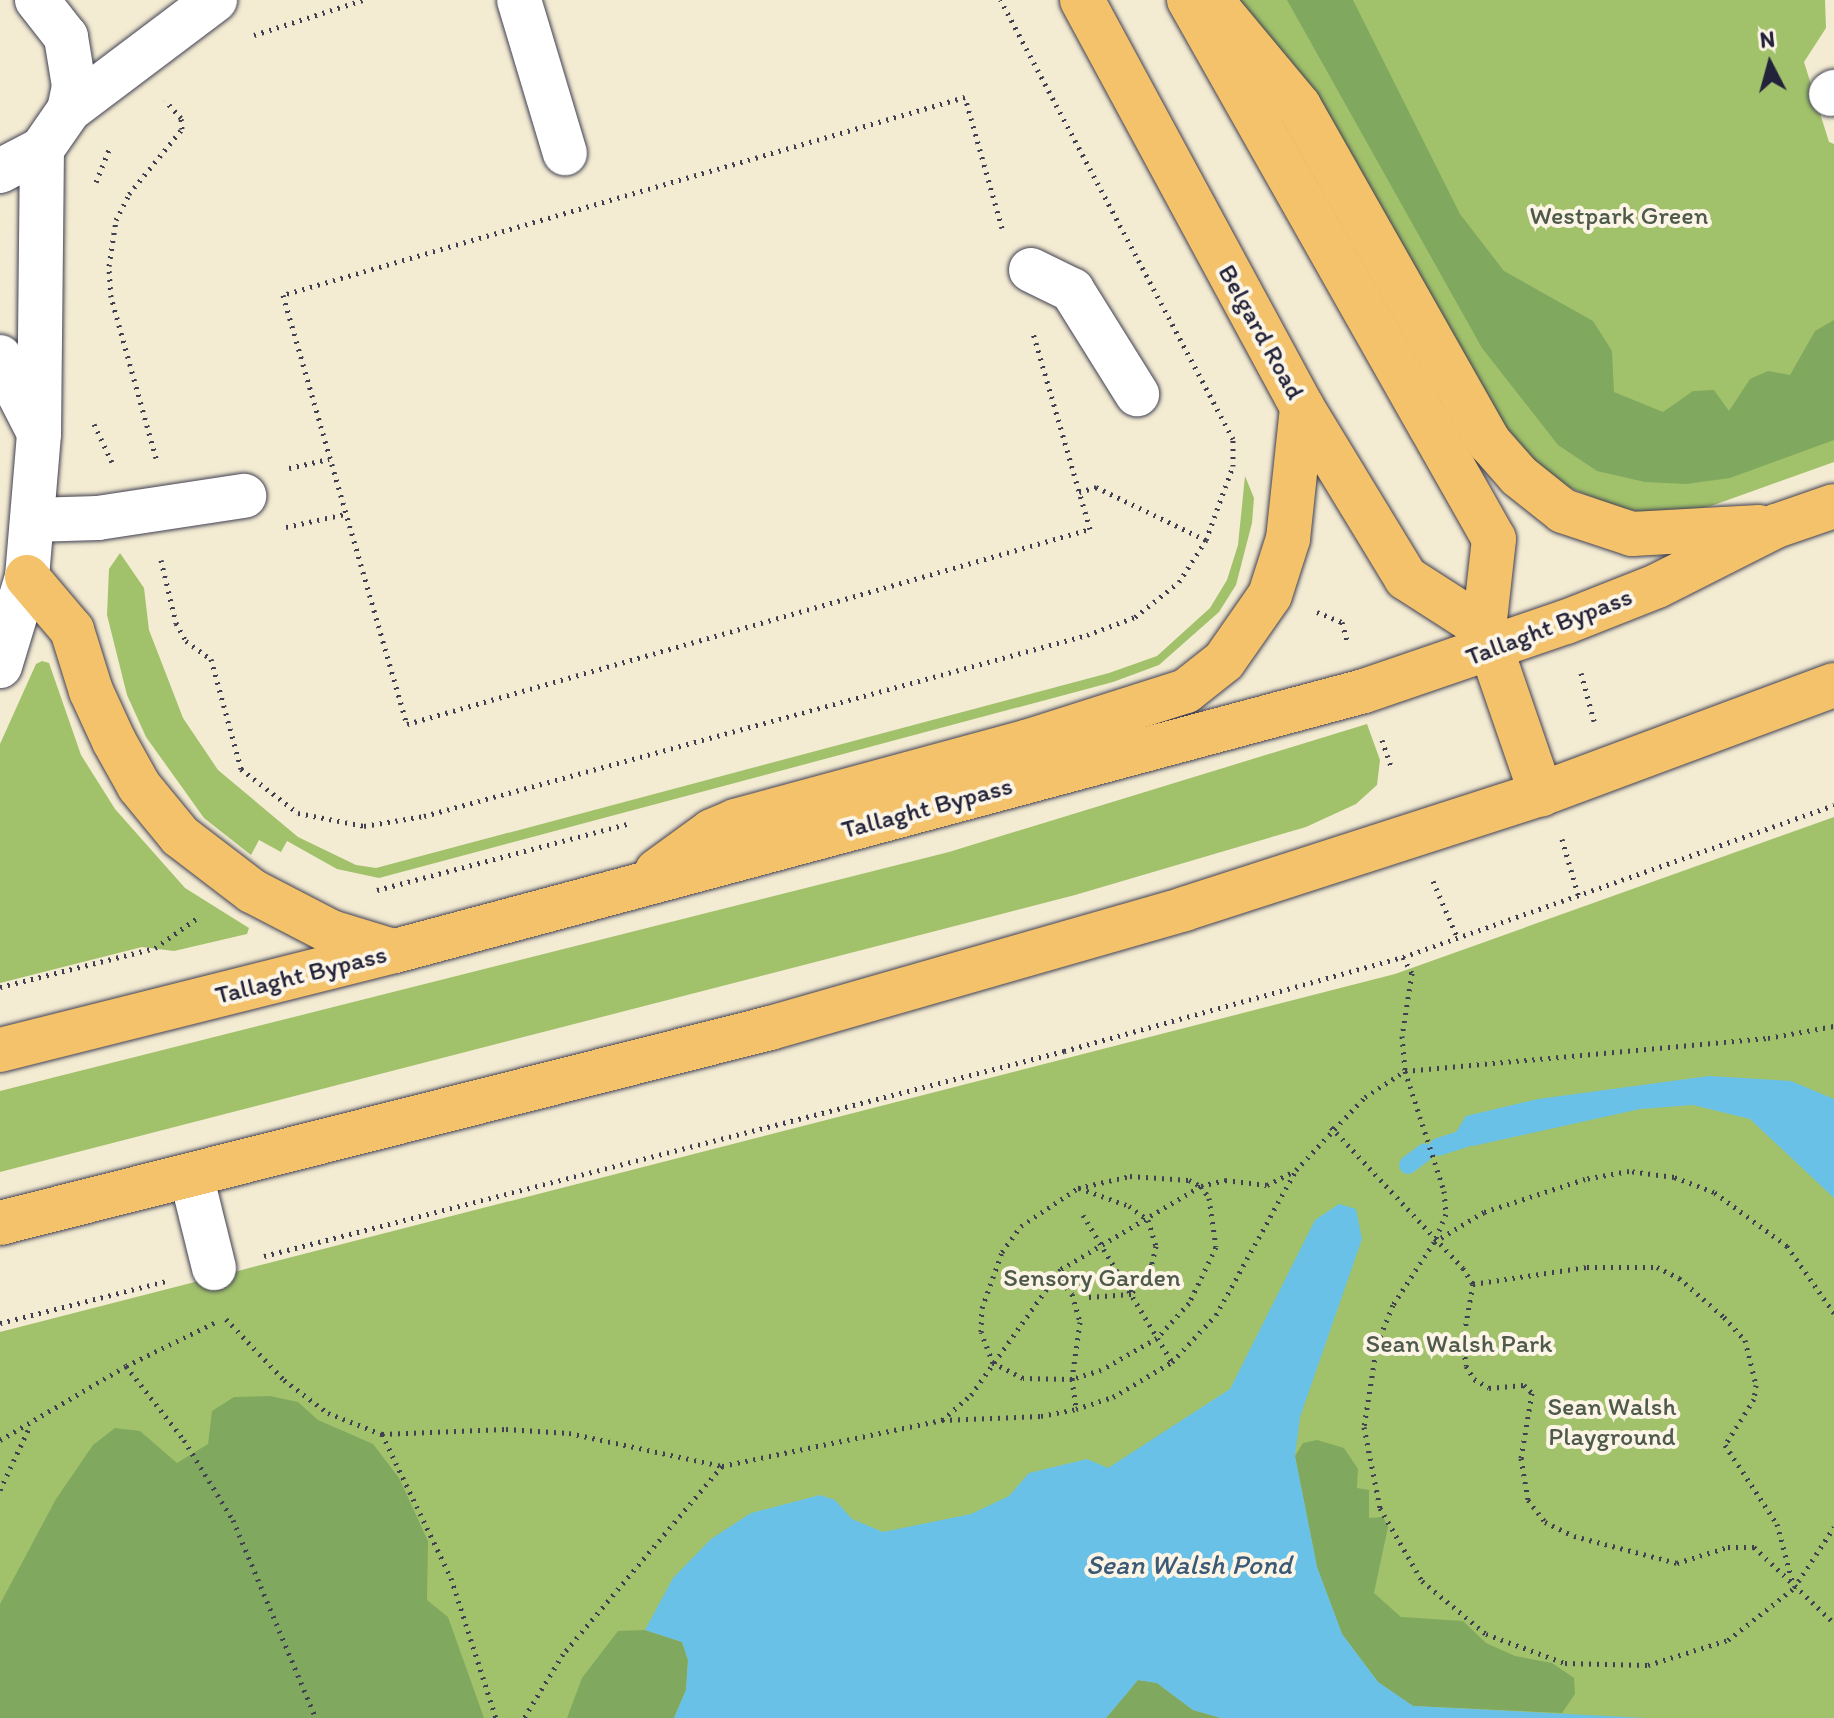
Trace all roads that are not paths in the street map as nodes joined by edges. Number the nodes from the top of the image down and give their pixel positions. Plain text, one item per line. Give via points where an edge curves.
1 (37, 0) edge
2 (215, 0) edge
3 (519, 0) edge
4 (1082, 0) edge
5 (1189, 0) edge
6 (1211, 0) edge
7 (69, 110) junction
8 (42, 149) junction
9 (565, 153) dead end
10 (0, 171) edge
11 (1023, 273) road end
12 (0, 357) edge
13 (1137, 394) dead end
14 (1302, 407) junction
15 (39, 434) junction
16 (244, 496) dead end
17 (1834, 506) edge
18 (32, 520) junction
19 (1776, 526) junction
20 (27, 577) junction
21 (1488, 639) junction
22 (0, 666) edge
23 (1834, 685) edge
24 (1541, 794) junction
25 (636, 887) junction
26 (395, 951) junction
27 (0, 1050) edge
28 (191, 1175) junction
29 (0, 1223) edge
30 (214, 1268) road end

1 - 7 street via 66,37 73,61
2 - 7 street
3 - 9 street
4 - 14 main road, Belgard Road
5 - 21 main road via 1494,539
6 - 19 main road via 1299,106 1490,443 1519,476 1563,511 1632,534
7 - 8 street
8 - 10 street
8 - 15 street
11 - 13 street via 1072,290
12 - 15 street
14 - 21 main road, Belgard Road via 1406,578
14 - 25 main road via 1288,539 1270,595 1224,661 1186,691 1026,742 735,821 712,831
15 - 18 street
16 - 18 street via 98,518
17 - 19 main road, Tallaght Bypass
18 - 20 street
19 - 21 main road, Tallaght Bypass via 1657,586
20 - 22 street
20 - 26 main road via 72,630 114,741 139,786 180,836 252,891 331,932
21 - 24 main road
21 - 25 main road, Tallaght Bypass via 1364,691
23 - 24 main road
24 - 28 main road via 1198,904 770,1028
25 - 26 main road, Tallaght Bypass
26 - 27 main road, Tallaght Bypass
28 - 29 main road
28 - 30 street

